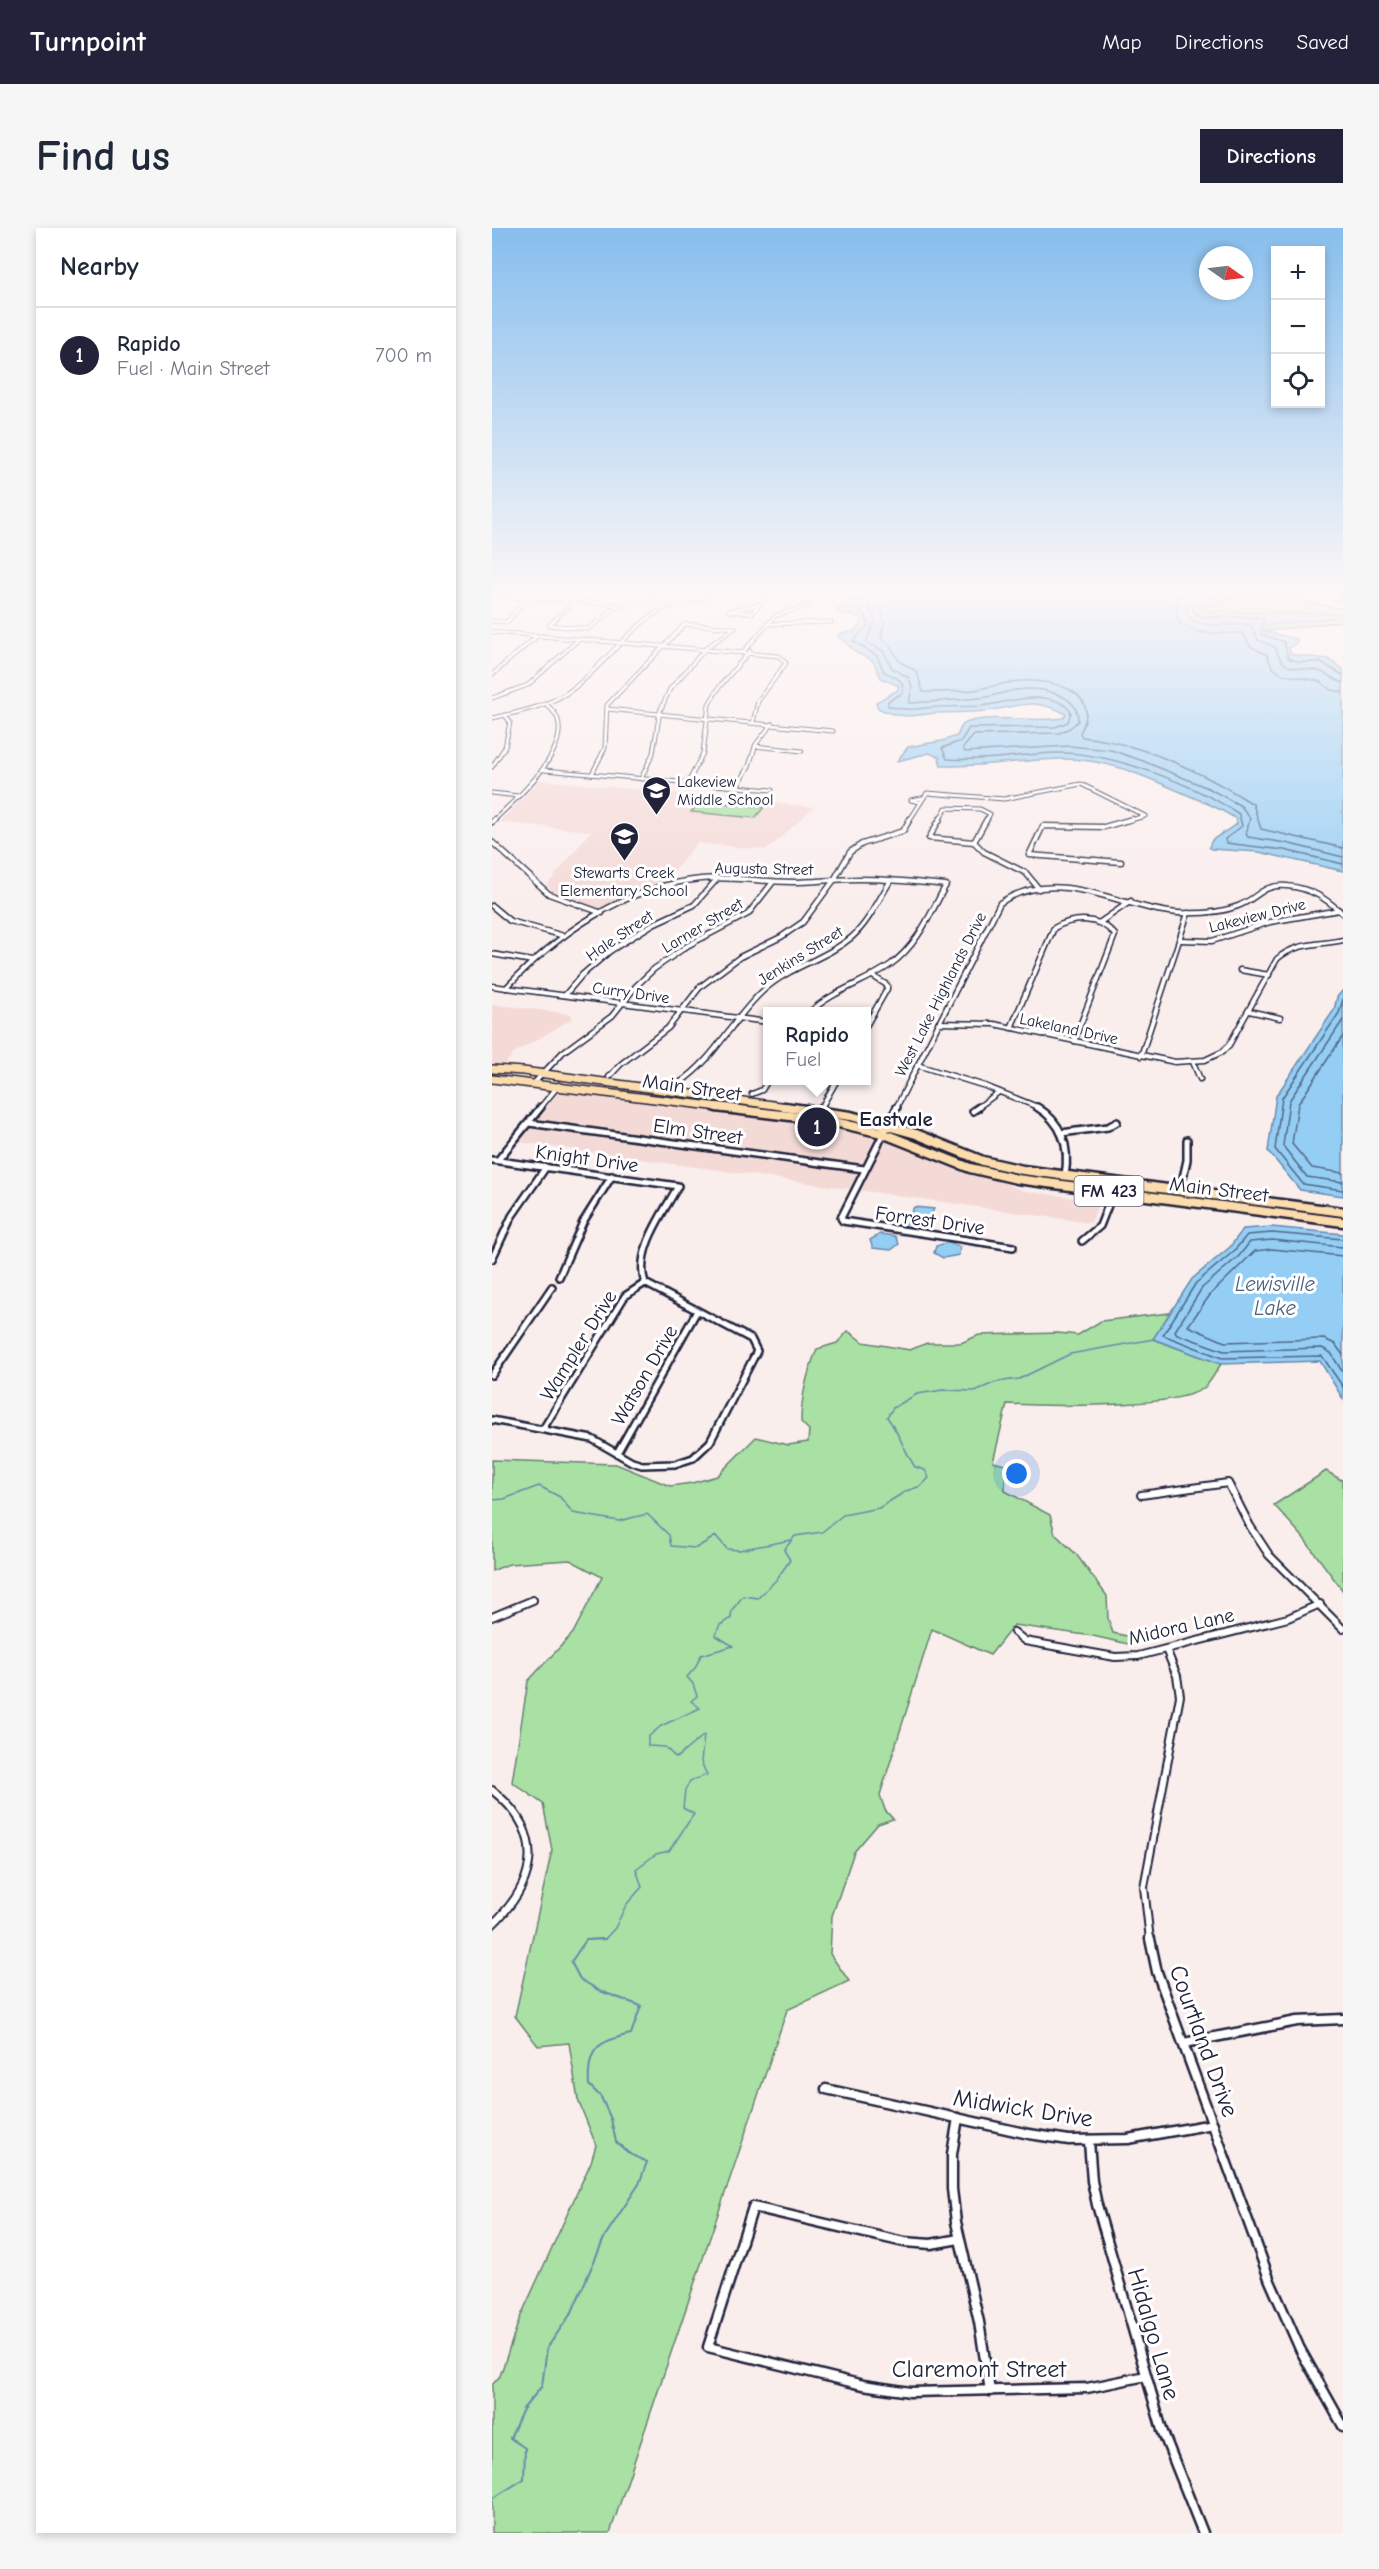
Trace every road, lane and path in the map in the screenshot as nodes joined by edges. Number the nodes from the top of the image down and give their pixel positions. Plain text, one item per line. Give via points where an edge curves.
1 (548, 702) edge
2 (610, 702) edge
3 (664, 702) edge
4 (710, 702) edge
5 (758, 702) edge
6 (545, 703) junction
7 (607, 709) junction
8 (659, 714) junction
9 (505, 715) junction
10 (492, 718) edge
11 (707, 718) junction
12 (753, 722) junction
13 (772, 724) junction
14 (833, 731) dead end
15 (755, 747) junction
16 (802, 751) dead end
17 (492, 767) edge
18 (544, 770) junction
19 (592, 774) junction
20 (641, 779) junction
21 (688, 783) junction
22 (737, 788) junction
23 (772, 790) dead end
24 (492, 794) edge
25 (518, 796) junction
26 (921, 800) joint
27 (492, 822) edge
28 (492, 842) edge
29 (974, 842) junction
30 (1029, 855) joint
31 (1121, 862) dead end
32 (718, 878) junction
33 (834, 880) junction
34 (891, 880) junction
35 (773, 882) junction
36 (1038, 889) junction
37 (1131, 901) junction
38 (492, 906) edge
39 (1188, 912) junction
40 (1341, 912) edge
41 (602, 913) junction
42 (1099, 923) junction
43 (564, 936) junction
44 (1181, 940) junction
45 (1343, 940) edge
46 (492, 954) edge
47 (532, 961) junction
48 (1240, 970) dead end
49 (871, 975) junction
50 (1269, 975) junction
51 (492, 986) edge
52 (506, 988) junction
53 (565, 995) junction
54 (622, 1003) junction
55 (815, 1007) edge
56 (680, 1011) junction
57 (1249, 1011) junction
58 (740, 1018) junction
59 (1280, 1018) dead end
60 (871, 1019) edge
61 (763, 1021) edge
62 (938, 1023) junction
63 (1011, 1028) junction
64 (1074, 1041) junction
65 (1141, 1056) junction
66 (1193, 1062) junction
67 (917, 1065) junction
68 (492, 1069) edge
69 (541, 1074) junction
70 (609, 1077) dead end
71 (492, 1079) edge
72 (1200, 1079) dead end
73 (535, 1082) junction
74 (678, 1084) dead end
75 (765, 1085) edge
76 (834, 1085) edge
77 (559, 1086) junction
78 (999, 1092) junction
79 (752, 1094) dead end
80 (820, 1111) junction
81 (972, 1111) dead end
82 (1117, 1122) dead end
83 (528, 1123) junction
84 (887, 1125) junction
85 (882, 1133) junction
86 (1061, 1133) junction
87 (1187, 1140) dead end
88 (495, 1160) edge
89 (546, 1167) junction
90 (864, 1169) junction
91 (612, 1176) junction
92 (1065, 1176) junction
93 (1114, 1188) junction
94 (1180, 1191) junction
95 (1343, 1212) edge
96 (1343, 1221) edge
97 (1082, 1241) dead end
98 (1013, 1247) dead end
99 (492, 1259) edge
100 (559, 1276) dead end
101 (645, 1283) junction
102 (552, 1287) dead end
103 (697, 1311) junction
104 (492, 1375) edge
105 (492, 1420) edge
106 (543, 1429) junction
107 (617, 1453) junction
108 (1141, 1495) dead end
109 (533, 1600) dead end
110 (1320, 1604) junction
111 (492, 1617) edge
112 (1343, 1629) edge
113 (1014, 1632) dead end
114 (1166, 1649) junction
115 (492, 1790) edge
116 (492, 1925) edge
117 (1343, 2019) edge
118 (1184, 2043) junction
119 (826, 2089) dead end
120 (958, 2118) junction
121 (1214, 2124) junction
122 (1089, 2141) junction
123 (753, 2207) joint
124 (959, 2239) junction
125 (708, 2347) joint
126 (1146, 2376) junction
127 (990, 2391) junction
128 (1343, 2426) edge
129 (1203, 2533) edge

1 - 6 street
2 - 7 street
3 - 8 street
4 - 11 street
5 - 12 street
6 - 9 street
6 - 18 street via 555,711 559,725 557,742
7 - 8 street
7 - 19 street via 607,744
8 - 11 street
8 - 20 street via 653,753
9 - 10 street
9 - 17 street via 510,722 507,742
11 - 12 street
11 - 21 street via 703,753
12 - 13 street
13 - 14 street
13 - 15 street
15 - 16 street
15 - 22 street
18 - 19 street
18 - 25 street
19 - 20 street
20 - 21 street
21 - 22 street
22 - 23 street
24 - 25 street
25 - 27 street
26 - 30 street via 927,793 1004,799 1081,784 1145,816 1104,827 1042,826
26 - 33 street via 903,831 862,844 850,852
28 - 41 street via 549,894
29 - 29 street via 939,839 929,837 946,808 985,810 990,814
29 - 36 street via 984,852 1026,873
30 - 31 street
32 - 35 street, Augusta Street
32 - 41 street, Augusta Street via 663,885
32 - 53 street, Hale Street via 694,905 653,924 610,951
33 - 34 street, Augusta Street
33 - 35 street, Augusta Street
33 - 56 street via 803,922 720,971
34 - 49 street, Augusta Street via 946,885 908,950
34 - 58 street, Jenkins Street via 854,936 772,983
35 - 54 street, Larner Street via 748,914 669,957
36 - 37 street, West Lake Highlands Drive via 1078,887
36 - 62 street, West Lake Highlands Drive via 1000,903
37 - 39 street, West Lake Highlands Drive
37 - 42 street
38 - 43 street via 510,921
39 - 40 street, West Lake Highlands Drive via 1237,906 1270,885 1313,890
39 - 44 street
40 - 44 street, Lakeview Drive via 1270,922 1212,941
41 - 43 street, Augusta Street
42 - 63 street via 1075,921 1054,928
42 - 64 street via 1115,935
43 - 47 street, Augusta Street
44 - 65 street
45 - 50 street via 1308,944 1283,953
46 - 47 street
47 - 52 street, Augusta Street
48 - 50 street
49 - 55 street via 837,989
49 - 60 street via 887,985 887,989
50 - 57 street
51 - 52 street, Curry Drive
52 - 53 street, Curry Drive
53 - 54 street, Curry Drive
54 - 56 street, Curry Drive
54 - 69 street, Larner Street via 602,1026 563,1052
56 - 58 street, Curry Drive
56 - 70 street via 668,1028
57 - 59 street
57 - 66 street via 1224,1051 1211,1059
58 - 61 street, Curry Drive
58 - 74 street, Jenkins Street via 718,1050
62 - 63 street, Lakeland Drive
62 - 67 street, West Lake Highlands Drive
63 - 64 street, Lakeland Drive
64 - 65 street, Lakeland Drive
65 - 66 street, Lakeland Drive
66 - 72 street
67 - 78 street
67 - 84 street, West Lake Highlands Drive
68 - 69 main road, Main Street / FM 423
69 - 73 street, Larner Street
69 - 80 main road, Main Street / FM 423
71 - 73 main road, Main Street / FM 423
73 - 77 main road, Main Street / FM 423
75 - 79 street
76 - 80 street
77 - 83 street
77 - 85 main road, Main Street / FM 423 via 830,1121
78 - 81 street
78 - 86 street via 1042,1109
80 - 84 main road, Main Street / FM 423
82 - 86 street via 1108,1127
83 - 88 street
83 - 90 street, Elm Street
84 - 85 street, West Lake Highlands Drive
84 - 92 main road, Main Street / FM 423 via 983,1161
85 - 90 street
85 - 93 main road, Main Street / FM 423 via 988,1173
86 - 92 street via 1069,1152
87 - 94 street
88 - 89 street, Knight Drive
89 - 91 street, Knight Drive
89 - 99 street via 512,1216
90 - 98 street, Forrest Drive via 842,1214 843,1221
91 - 100 street via 583,1222
91 - 101 street, Knight Drive via 678,1186 657,1225 641,1269
92 - 93 main road, Main Street / FM 423
93 - 94 main road, Main Street / FM 423
93 - 96 main road, Main Street / FM 423
93 - 97 street via 1101,1226
94 - 95 main road, Main Street / FM 423
101 - 103 street
101 - 106 street, Wampler Drive via 625,1296
102 - 104 street
103 - 107 street, Watson Drive
103 - 107 street via 751,1339 757,1351 710,1442 693,1458 675,1464 654,1466 633,1462
105 - 106 street
106 - 107 street via 592,1439
108 - 110 street via 1228,1483 1269,1555
109 - 111 street
110 - 112 street
110 - 114 street, Midora Lane via 1288,1618
113 - 114 street, Midora Lane via 1025,1641 1115,1656
114 - 118 street, Courtland Drive via 1178,1676 1179,1702 1144,1887 1144,1915 1157,1972
115 - 116 street via 514,1808 530,1851 519,1895
117 - 118 street via 1297,2021
118 - 121 street, Courtland Drive
119 - 120 street, Midwick Drive
120 - 122 street, Midwick Drive via 1045,2137
120 - 124 street via 950,2181
121 - 122 street, Midwick Drive via 1138,2138
121 - 128 street, Courtland Drive via 1281,2308
122 - 126 street, Hidalgo Lane via 1096,2202
123 - 124 street via 904,2242
123 - 125 street
124 - 127 street via 987,2360
125 - 127 street, Claremont Street via 891,2390
126 - 127 street, Claremont Street via 1087,2388
126 - 129 street, Hidalgo Lane via 1167,2443

